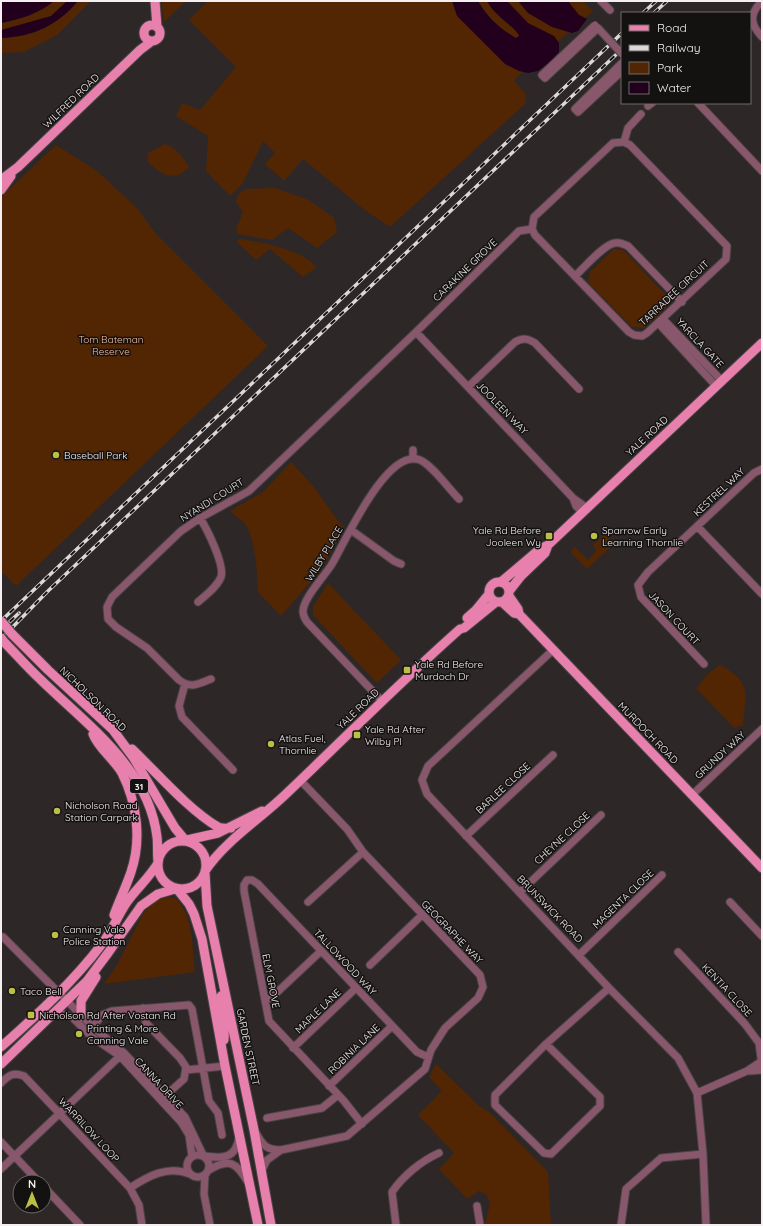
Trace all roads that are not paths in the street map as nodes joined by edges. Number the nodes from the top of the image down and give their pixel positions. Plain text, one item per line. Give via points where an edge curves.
1 (155, 1) edge
2 (601, 1) edge
3 (762, 1) edge
4 (610, 10) dead end
5 (751, 20) edge
6 (594, 25) dead end
7 (154, 26) junction
8 (762, 37) edge
9 (149, 39) junction
10 (621, 53) edge
11 (621, 64) edge
12 (621, 72) edge
13 (699, 104) edge
14 (641, 114) dead end
15 (624, 142) junction
16 (18, 167) junction
17 (762, 171) edge
18 (1, 180) edge
19 (1, 190) edge
20 (532, 229) junction
21 (575, 276) junction
22 (682, 302) junction
23 (661, 321) junction
24 (416, 332) junction
25 (762, 343) edge
26 (719, 384) junction
27 (468, 387) junction
28 (579, 389) dead end
29 (413, 450) dead end
30 (413, 459) junction
31 (762, 469) edge
32 (459, 499) dead end
33 (585, 510) junction
34 (200, 518) junction
35 (697, 526) junction
36 (351, 530) junction
37 (548, 545) junction
38 (401, 564) dead end
39 (640, 581) joint
40 (501, 582) junction
41 (489, 594) junction
42 (762, 594) edge
43 (504, 598) junction
44 (198, 602) dead end
45 (1, 621) edge
46 (460, 629) junction
47 (2, 640) edge
48 (553, 650) junction
49 (704, 664) dead end
50 (211, 679) dead end
51 (184, 684) junction
52 (382, 701) junction
53 (89, 725) junction
54 (762, 729) edge
55 (113, 730) junction
56 (552, 755) dead end
57 (233, 770) dead end
58 (300, 780) junction
59 (692, 795) junction
60 (272, 806) junction
61 (601, 815) dead end
62 (231, 828) junction
63 (466, 836) junction
64 (186, 840) junction
65 (363, 852) junction
66 (158, 862) junction
67 (762, 868) edge
68 (205, 872) junction
69 (662, 874) dead end
70 (247, 880) joint
71 (176, 889) junction
72 (520, 892) junction
73 (308, 902) dead end
74 (730, 902) dead end
75 (422, 915) junction
76 (762, 936) edge
77 (2, 937) dead end
78 (106, 938) junction
79 (116, 942) junction
80 (321, 951) junction
81 (678, 952) dead end
82 (580, 954) junction
83 (370, 965) dead end
84 (356, 988) junction
85 (609, 988) junction
86 (59, 992) junction
87 (225, 993) junction
88 (265, 1000) junction
89 (68, 1001) junction
90 (143, 1008) junction
91 (52, 1016) junction
92 (81, 1016) junction
93 (392, 1026) junction
94 (93, 1027) junction
95 (546, 1044) junction
96 (760, 1045) edge
97 (1, 1047) edge
98 (293, 1048) junction
99 (223, 1052) junction
100 (120, 1056) junction
101 (428, 1057) junction
102 (1, 1064) edge
103 (761, 1064) edge
104 (225, 1066) junction
105 (203, 1069) junction
106 (186, 1070) junction
107 (1, 1083) edge
108 (329, 1086) junction
109 (697, 1093) junction
110 (338, 1095) junction
111 (165, 1096) junction
112 (59, 1113) junction
113 (268, 1118) dead end
114 (362, 1124) junction
115 (254, 1130) junction
116 (240, 1133) junction
117 (222, 1135) dead end
118 (1, 1142) edge
119 (281, 1150) junction
120 (438, 1153) dead end
121 (703, 1154) junction
122 (14, 1156) junction
123 (204, 1156) junction
124 (190, 1158) junction
125 (1, 1169) edge
126 (262, 1170) junction
127 (170, 1171) junction
128 (207, 1173) junction
129 (31, 1174) edge
130 (192, 1175) junction
131 (250, 1184) junction
132 (130, 1188) junction
133 (204, 1194) junction
134 (52, 1195) edge
135 (477, 1206) dead end
136 (80, 1225) edge
137 (142, 1225) edge
138 (210, 1225) edge
139 (258, 1225) edge
140 (271, 1225) edge
141 (396, 1225) edge
142 (480, 1225) edge
143 (621, 1225) edge
144 (706, 1225) edge

1 - 7 main road
2 - 4 street
3 - 5 street
5 - 8 street
6 - 10 street, bridge via 542,75 545,78 598,28
7 - 9 main road via 145,30
7 - 9 main road via 160,35 157,39
9 - 16 main road, WILFRED ROAD
11 - 12 street via 575,109 578,112
13 - 17 street
14 - 15 street via 628,128
15 - 20 street via 613,143 534,217
15 - 22 street, TARRADEE CIRCUIT via 630,145 727,246 726,259
16 - 18 main road, WILFRED ROAD
16 - 19 main road, WILFRED ROAD
20 - 21 street, TARRADEE CIRCUIT
20 - 24 street, CARAKINE GROVE via 519,231
21 - 22 street via 607,246 621,243 628,246
21 - 23 street, TARRADEE CIRCUIT via 634,335 642,336
22 - 23 street, TARRADEE CIRCUIT
23 - 26 street, YARCLA GATE
24 - 27 street, JOOLEEN WAY
24 - 34 street, NYANDI COURT via 248,491
25 - 26 main road, YALE ROAD
26 - 33 main road, YALE ROAD
27 - 28 street via 522,335 535,343
27 - 33 street, JOOLEEN WAY via 573,498 576,506
29 - 30 street
30 - 32 street via 426,464
30 - 36 street, WILBY PLACE via 403,461 377,485
31 - 35 street, KESTREL WAY via 754,473
33 - 37 main road, YALE ROAD
34 - 44 street via 221,565 222,576 217,585
34 - 51 street, NYANDI COURT via 181,531 112,597 107,607 108,619 147,648
35 - 39 street, KESTREL WAY
35 - 42 street
36 - 38 street
36 - 52 street, WILBY PLACE via 305,602 303,612 307,622
37 - 40 main road, YALE ROAD
37 - 43 main road, YALE ROAD via 545,553 521,576
39 - 49 street, JASON COURT via 637,589 641,597
40 - 41 main road via 492,585
40 - 43 main road via 507,585
41 - 43 main road via 492,599
41 - 46 main road, YALE ROAD via 461,624
43 - 46 main road, YALE ROAD
43 - 48 main road, MURDOCH ROAD via 514,613 519,614
45 - 55 main road, NICHOLSON ROAD / 31, bridge via 48,670
46 - 52 main road, YALE ROAD
47 - 53 main road, 31
48 - 59 main road, MURDOCH ROAD
48 - 63 street, BRUNSWICK ROAD via 428,766 422,780 427,794
50 - 51 street via 193,686
51 - 57 street via 179,706 182,717
52 - 58 main road, YALE ROAD
53 - 66 main road, 31 via 114,749 140,788 156,830
53 - 78 main road, 31 via 94,738 121,772 133,802 136,821 135,856 131,872
54 - 59 street, GRUNDY WAY
55 - 62 main road via 187,802 219,827
55 - 64 main road, NICHOLSON ROAD / 31
56 - 63 street, BARLEE CLOSE
58 - 60 main road, YALE ROAD
58 - 65 street, GEOGRAPHE WAY via 347,830
59 - 67 main road, MURDOCH ROAD
60 - 62 main road, YALE ROAD
60 - 68 main road, YALE ROAD via 218,853
61 - 72 street, CHEYNE CLOSE
62 - 64 main road, YALE ROAD via 209,836
63 - 72 street, BRUNSWICK ROAD
64 - 66 main road, 31 via 167,846
64 - 68 main road, 31 via 204,855
65 - 73 street
65 - 75 street, GEOGRAPHE WAY
66 - 71 main road, 31 via 162,879
66 - 78 main road, 31 via 129,900
68 - 71 main road via 193,885 185,889
68 - 87 main road, GARDEN STREET via 205,898
69 - 82 street, MAGENTA CLOSE
70 - 80 street, TALLOWOOD WAY via 258,884
70 - 88 street, ELM GROVE via 244,892
71 - 79 main road via 158,894 141,906
71 - 99 main road via 189,904 198,925
72 - 82 street, BRUNSWICK ROAD
74 - 76 street
75 - 83 street
75 - 101 street, GEOGRAPHE WAY via 480,975 483,987 478,998 444,1028
77 - 86 street, CANNA DRIVE
78 - 86 main road, 31
79 - 89 main road via 87,981
79 - 92 main road via 113,954 83,997 80,1005
80 - 84 street, TALLOWOOD WAY
80 - 88 street via 271,998
81 - 96 street, KENTIA CLOSE via 745,1024
82 - 85 street, BRUNSWICK ROAD
84 - 93 street, TALLOWOOD WAY
84 - 98 street, MAPLE LANE
85 - 95 street
85 - 109 street, BRUNSWICK ROAD via 678,1058
86 - 89 street, CANNA DRIVE
86 - 97 main road, 31
87 - 99 main road via 220,1001 225,1032
87 - 115 main road, GARDEN STREET
88 - 98 street, ELM GROVE via 269,1021
89 - 91 main road
89 - 92 street, CANNA DRIVE
90 - 94 street via 112,1011 102,1015
90 - 105 street via 189,1005 192,1009
90 - 106 street via 145,1020 180,1058
91 - 100 street, CANNA DRIVE via 62,1014 72,1017 92,1037
91 - 102 main road
92 - 94 street, CANNA DRIVE
93 - 101 street, TALLOWOOD WAY via 417,1052
93 - 108 street, ROBINIA LANE
94 - 111 street, CANNA DRIVE via 124,1053
95 - 95 street via 495,1095 494,1100 495,1105 544,1153 551,1154 600,1106 600,1097
96 - 103 street, KENTIA CLOSE
98 - 108 street, ELM GROVE
99 - 104 main road
100 - 112 street
100 - 124 street, CANNA DRIVE via 185,1126 191,1143
101 - 114 street, GEOGRAPHE WAY via 425,1068
103 - 109 street
104 - 105 street
104 - 116 main road
105 - 106 street
105 - 117 street via 209,1101 218,1113
106 - 111 street via 184,1079
107 - 112 street, WARRILOW LOOP via 10,1074 24,1076
108 - 110 street, ELM GROVE
109 - 121 street, BRUNSWICK ROAD
110 - 113 street via 322,1108
110 - 114 street, ELM GROVE
111 - 123 street, CANNA DRIVE via 189,1123
112 - 122 street
112 - 132 street, WARRILOW LOOP
114 - 119 street, GEOGRAPHE WAY via 347,1136
115 - 119 street, GEOGRAPHE WAY via 264,1146
115 - 126 main road, GARDEN STREET
116 - 123 street via 231,1154 223,1157
116 - 131 main road
118 - 122 street
119 - 126 street, GEOGRAPHE WAY via 267,1160
120 - 141 street via 427,1158 392,1192
121 - 143 street via 661,1158 626,1189
121 - 144 street, BRUNSWICK ROAD
122 - 125 street
122 - 129 street
123 - 124 street
123 - 128 street via 210,1163
124 - 127 street
124 - 130 street via 187,1168
126 - 140 main road, GARDEN STREET
127 - 130 street
127 - 132 street via 145,1177
128 - 130 street
128 - 131 street via 225,1163 233,1164 240,1169
128 - 133 street
130 - 133 street
131 - 139 main road
132 - 137 street, WARRILOW LOOP via 139,1205
133 - 138 street
134 - 136 street
135 - 142 street

